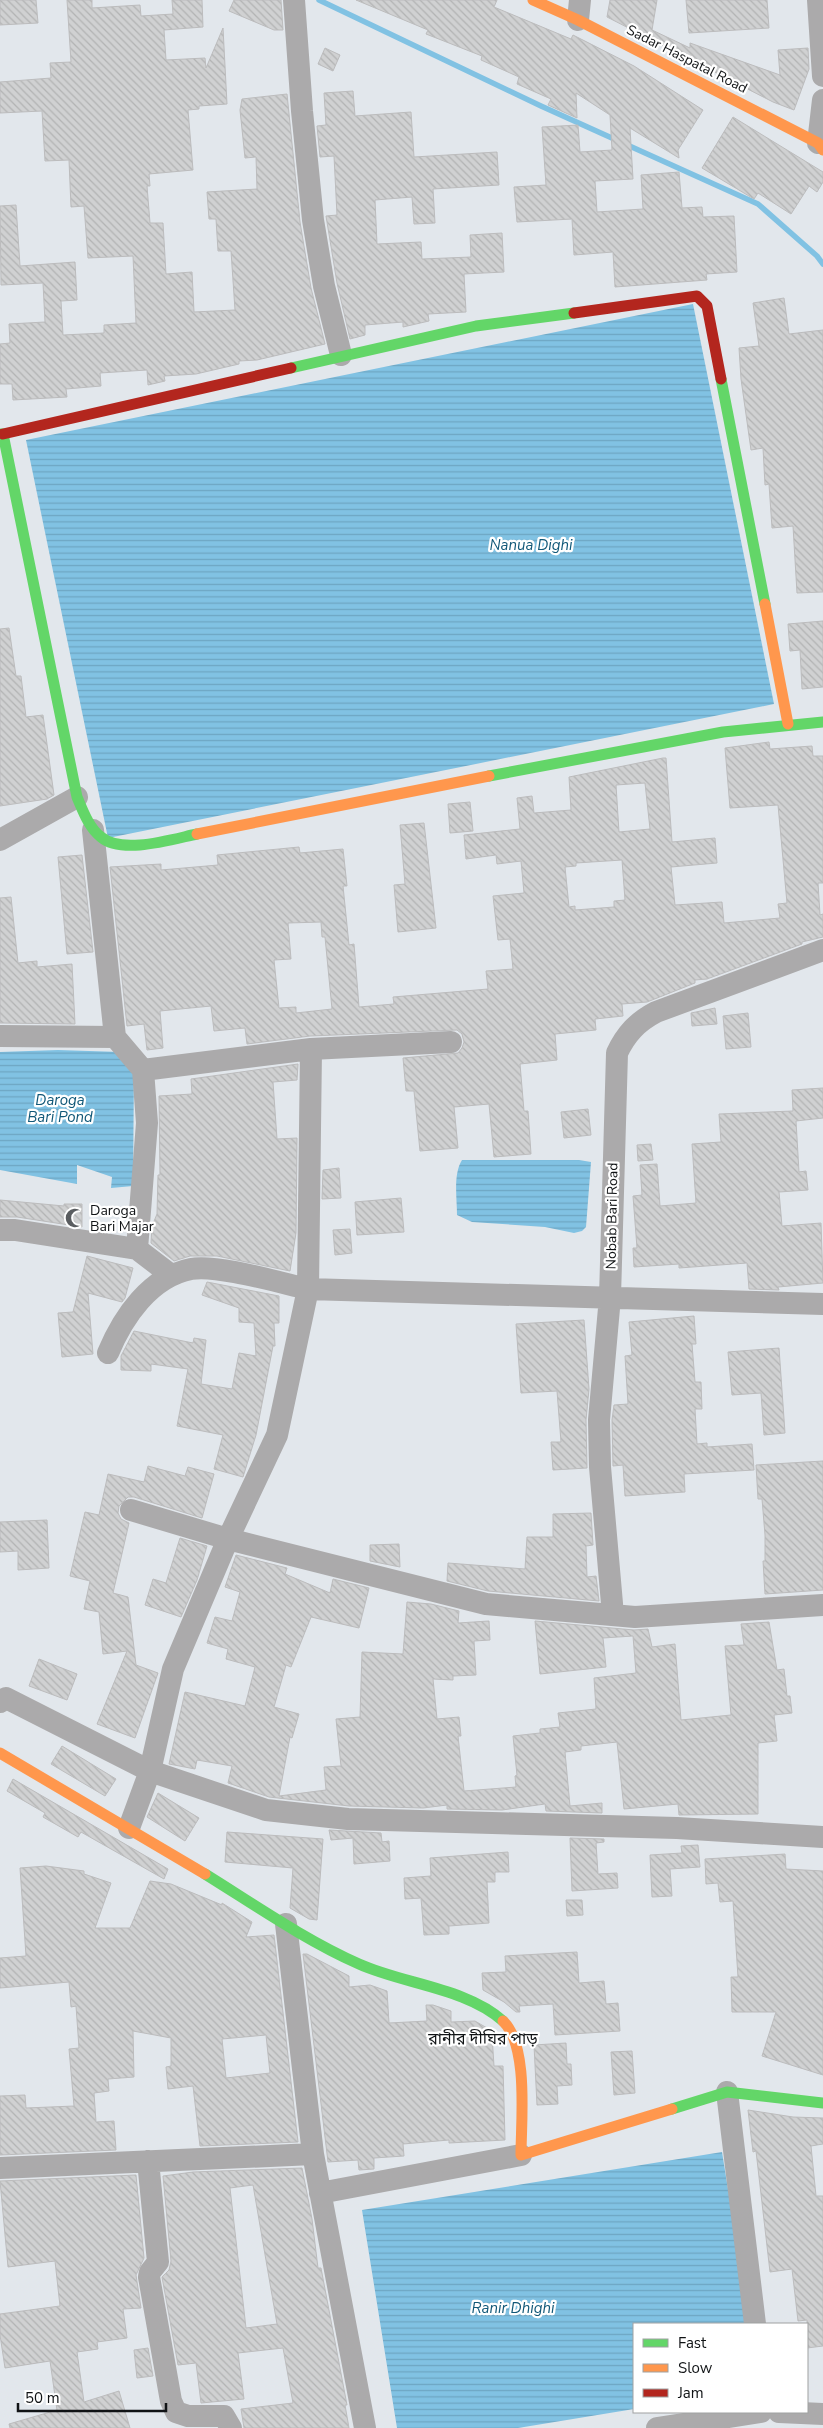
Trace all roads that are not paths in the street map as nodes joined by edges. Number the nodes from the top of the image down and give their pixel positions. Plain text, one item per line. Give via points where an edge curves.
1 (294, 0) edge
2 (532, 0) edge
3 (818, 0) edge
4 (579, 10) edge
5 (823, 76) edge
6 (823, 100) edge
7 (820, 147) edge
8 (341, 355) junction
9 (2, 434) edge
10 (823, 722) edge
11 (788, 724) junction
12 (77, 797) junction
13 (93, 830) junction
14 (0, 840) edge
15 (823, 950) edge
16 (0, 1036) edge
17 (115, 1037) junction
18 (451, 1042) dead end
19 (311, 1049) junction
20 (143, 1070) junction
21 (0, 1230) edge
22 (137, 1249) junction
23 (171, 1275) junction
24 (308, 1289) junction
25 (610, 1298) junction
26 (823, 1304) edge
27 (108, 1353) dead end
28 (131, 1510) dead end
29 (228, 1539) junction
30 (823, 1605) edge
31 (613, 1615) junction
32 (0, 1702) edge
33 (0, 1753) edge
34 (150, 1771) junction
35 (129, 1828) junction
36 (823, 1837) edge
37 (286, 1924) junction
38 (727, 2092) junction
39 (823, 2103) edge
40 (313, 2154) junction
41 (521, 2155) junction
42 (148, 2162) junction
43 (0, 2168) edge
44 (320, 2192) junction
45 (755, 2323) edge
46 (754, 2413) edge
47 (801, 2413) edge
48 (823, 2414) edge
49 (231, 2428) edge
50 (365, 2428) edge
51 (657, 2428) edge

1 - 8 street via 313,220 324,286
2 - 4 street, Sadar Haspatal Road
3 - 5 street
4 - 7 street, Sadar Haspatal Road
6 - 7 street
8 - 9 street
8 - 11 street via 476,326 697,296 707,306
9 - 12 street
10 - 11 street
11 - 13 street via 602,754 367,798 151,844 120,847 109,844
12 - 13 street
12 - 14 street
13 - 17 street
15 - 25 street, Nobab Bari Road via 656,1012 642,1019 626,1036 617,1053 615,1072
16 - 17 street
17 - 20 street
18 - 19 street
19 - 20 street
19 - 24 street
20 - 22 street via 147,1123
21 - 22 street
22 - 23 street
23 - 24 street via 193,1268 232,1272
23 - 27 street via 138,1302 117,1331
24 - 25 street
24 - 29 street via 277,1436
25 - 26 street
25 - 31 street, Nobab Bari Road via 599,1420
28 - 29 street
29 - 31 street via 486,1604
29 - 34 street via 172,1669
30 - 31 street via 635,1617
32 - 34 street via 6,1698
33 - 35 street
34 - 35 street
34 - 36 street via 266,1810 348,1819 677,1828
35 - 37 street
37 - 40 street
37 - 41 street via 360,1964 497,2013 508,2026 519,2058
38 - 39 street
38 - 41 street
38 - 45 street
40 - 42 street
40 - 44 street
41 - 44 street
42 - 43 street
42 - 49 street via 158,2262 149,2277 171,2401 176,2412 188,2416 224,2416
44 - 50 street
46 - 51 street
47 - 48 street

